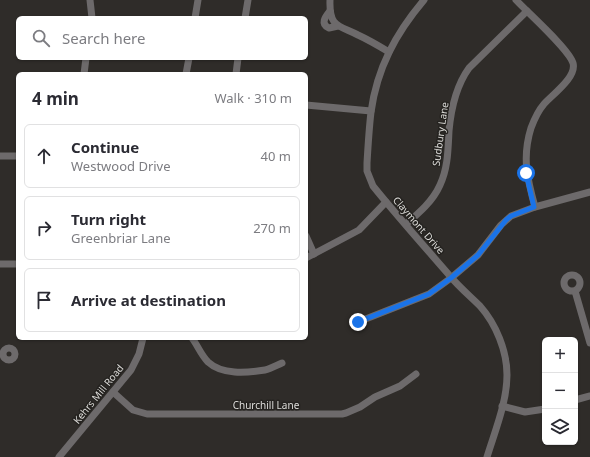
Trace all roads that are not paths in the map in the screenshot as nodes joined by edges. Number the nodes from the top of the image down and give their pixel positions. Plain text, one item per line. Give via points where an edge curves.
1 (90, 0) edge
2 (198, 0) edge
3 (248, 0) edge
4 (330, 0) edge
5 (424, 0) edge
6 (516, 0) edge
7 (527, 11) junction
8 (92, 16) edge
9 (195, 16) edge
10 (245, 16) edge
11 (389, 52) junction
12 (86, 60) edge
13 (189, 60) edge
14 (238, 60) edge
15 (84, 72) edge
16 (186, 72) edge
17 (236, 72) edge
18 (308, 105) edge
19 (371, 111) junction
20 (0, 156) edge
21 (16, 156) edge
22 (590, 192) edge
23 (386, 202) junction
24 (534, 207) junction
25 (406, 224) junction
26 (308, 240) edge
27 (314, 254) junction
28 (308, 257) edge
29 (0, 264) edge
30 (16, 264) edge
31 (451, 278) junction
32 (575, 291) dead end
33 (358, 322) dead end
34 (142, 340) edge
35 (193, 340) edge
36 (590, 343) edge
37 (282, 363) dead end
38 (416, 374) dead end
39 (113, 392) junction
40 (590, 396) edge
41 (578, 399) edge
42 (502, 406) junction
43 (542, 409) edge
44 (59, 457) edge
45 (487, 457) edge

1 - 8 street
2 - 9 street
3 - 10 street
4 - 11 street via 331,16 338,26
5 - 11 street, Claymont Drive via 403,26
6 - 7 street
7 - 24 street via 568,54 574,65 569,79 537,115 529,138 526,168
7 - 25 street, Sudbury Lane via 465,74 451,114 447,162 442,181 426,204
11 - 19 street, Claymont Drive via 376,84
12 - 15 street
13 - 16 street
14 - 17 street
18 - 19 street
19 - 23 street, Claymont Drive via 367,171 373,186
20 - 21 street
22 - 24 street
23 - 25 street, Claymont Drive
23 - 27 street via 360,230
24 - 31 street via 506,220 483,249
25 - 31 street, Claymont Drive
26 - 27 street
27 - 28 street
29 - 30 street
31 - 33 street via 429,294
31 - 42 street, Claymont Drive via 480,306 498,334 504,351 507,374
32 - 36 street
34 - 39 street, Kehrs Mill Road via 131,370
35 - 37 street via 204,358 222,370 266,370
38 - 39 street, Churchill Lane via 400,386 342,414 147,414 133,410
39 - 44 street, Kehrs Mill Road
40 - 41 street
42 - 43 street via 525,412
42 - 45 street, Claymont Drive

